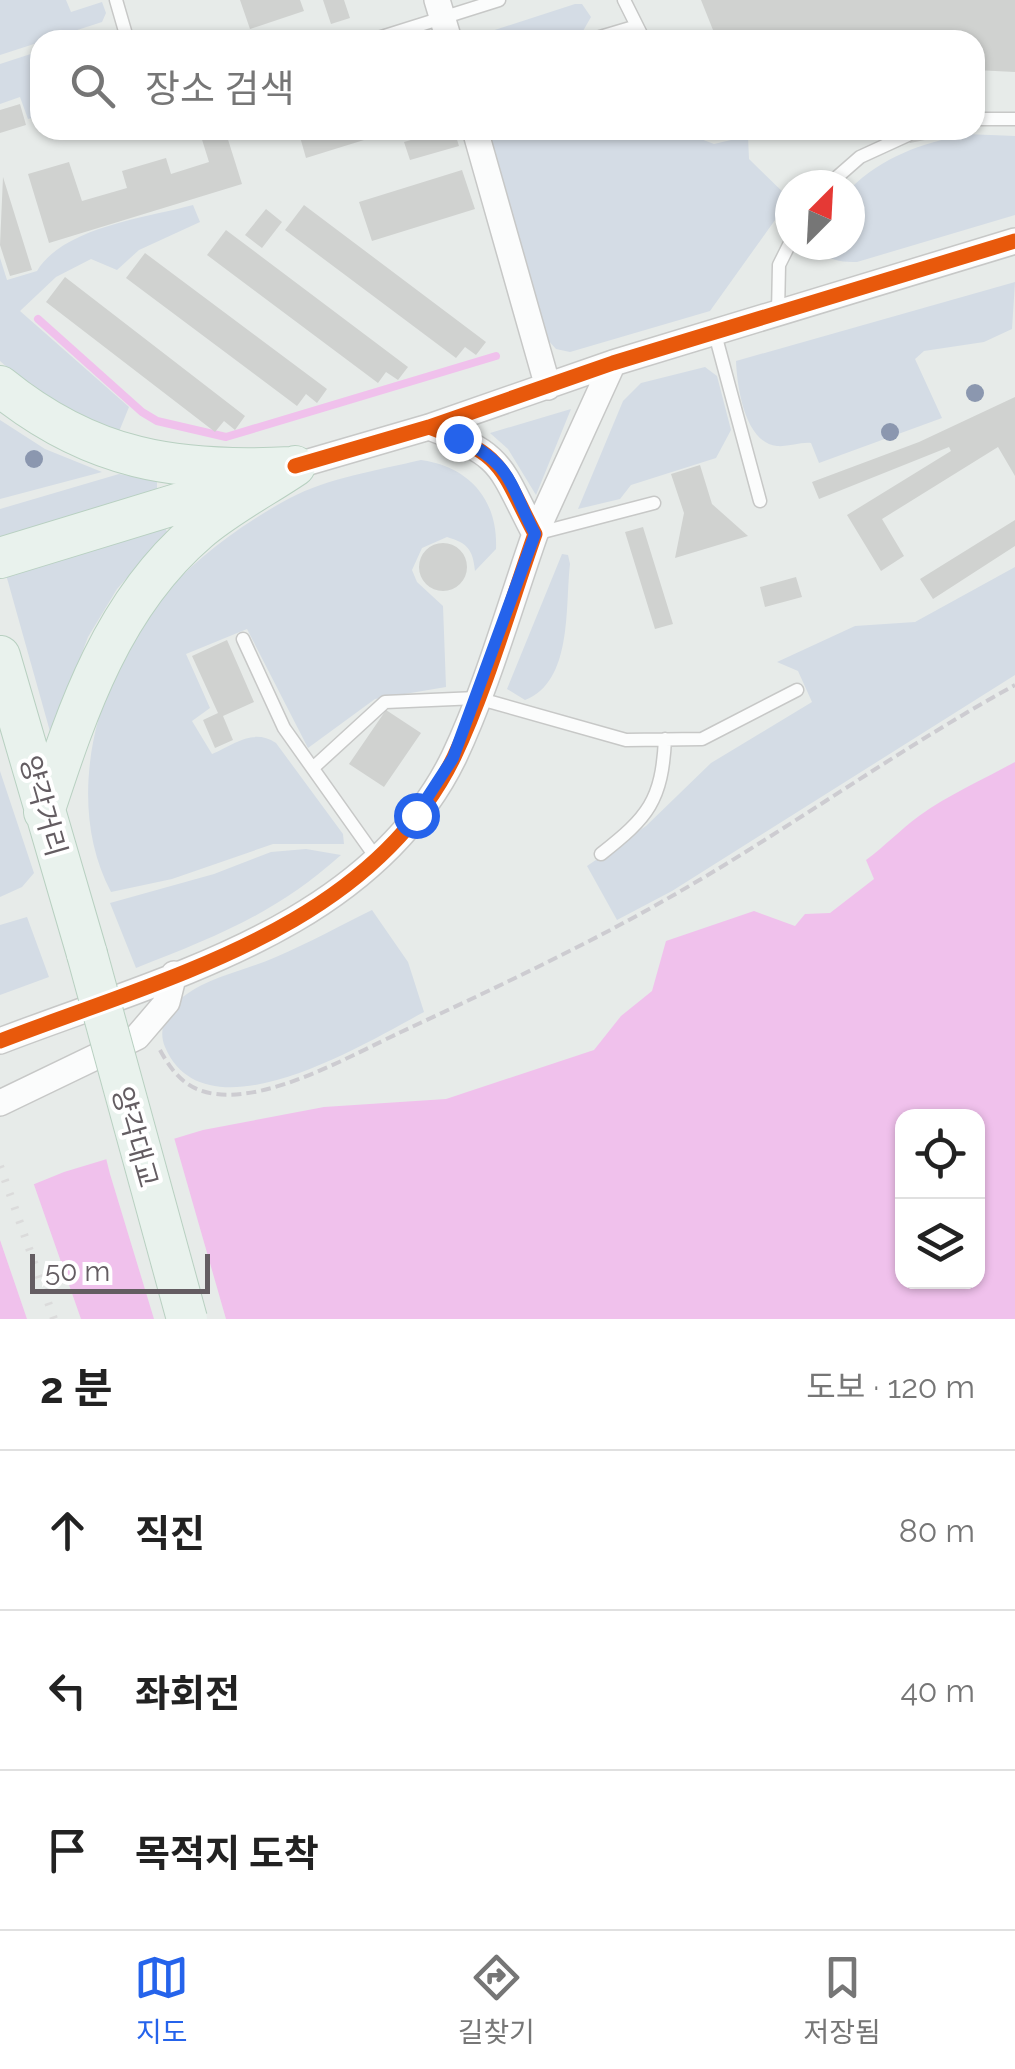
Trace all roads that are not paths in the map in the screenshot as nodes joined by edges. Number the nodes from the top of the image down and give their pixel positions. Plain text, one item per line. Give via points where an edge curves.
1 (116, 0) edge
2 (499, 0) edge
3 (624, 0) edge
4 (443, 19) edge
5 (637, 26) junction
6 (125, 30) edge
7 (406, 30) edge
8 (624, 30) edge
9 (639, 30) edge
10 (985, 119) edge
11 (1015, 119) edge
12 (478, 140) edge
13 (897, 140) edge
14 (845, 170) edge
15 (1015, 241) edge
16 (782, 260) edge
17 (778, 316) junction
18 (716, 334) junction
19 (613, 363) junction
20 (0, 386) edge
21 (548, 387) junction
22 (429, 428) junction
23 (295, 466) junction
24 (760, 502) dead end
25 (654, 503) dead end
26 (535, 534) junction
27 (0, 558) edge
28 (243, 639) dead end
29 (0, 656) edge
30 (797, 690) dead end
31 (476, 698) junction
32 (664, 740) junction
33 (314, 767) junction
34 (44, 812) junction
35 (600, 854) dead end
36 (376, 859) junction
37 (86, 954) joint
38 (174, 974) junction
39 (0, 1041) edge
40 (0, 1103) edge
41 (187, 1319) edge

1 - 6 lane
2 - 4 lane
3 - 5 lane
4 - 7 lane
5 - 8 lane
5 - 9 lane
10 - 11 lane
12 - 21 street
13 - 14 lane
15 - 17 street
16 - 17 lane
17 - 18 street
18 - 19 street
18 - 24 lane
19 - 21 street
19 - 26 street
20 - 23 main road via 37,417 92,444 161,464 222,470
21 - 22 street
22 - 23 street
22 - 26 street via 490,454 510,478
23 - 27 main road
23 - 34 main road via 201,528 137,596 106,646
25 - 26 lane
26 - 31 street
28 - 33 lane via 284,728
29 - 34 main road, 양각거리
30 - 32 lane via 702,739
31 - 32 lane via 626,740
31 - 33 lane via 384,702
31 - 36 street via 453,758 416,815
32 - 35 lane via 662,782 638,825
33 - 36 lane
34 - 37 main road, 양각거리
36 - 38 street via 328,901 238,950
37 - 41 main road, 양각대교, bridge
38 - 39 street
38 - 40 street via 167,1002 137,1037

